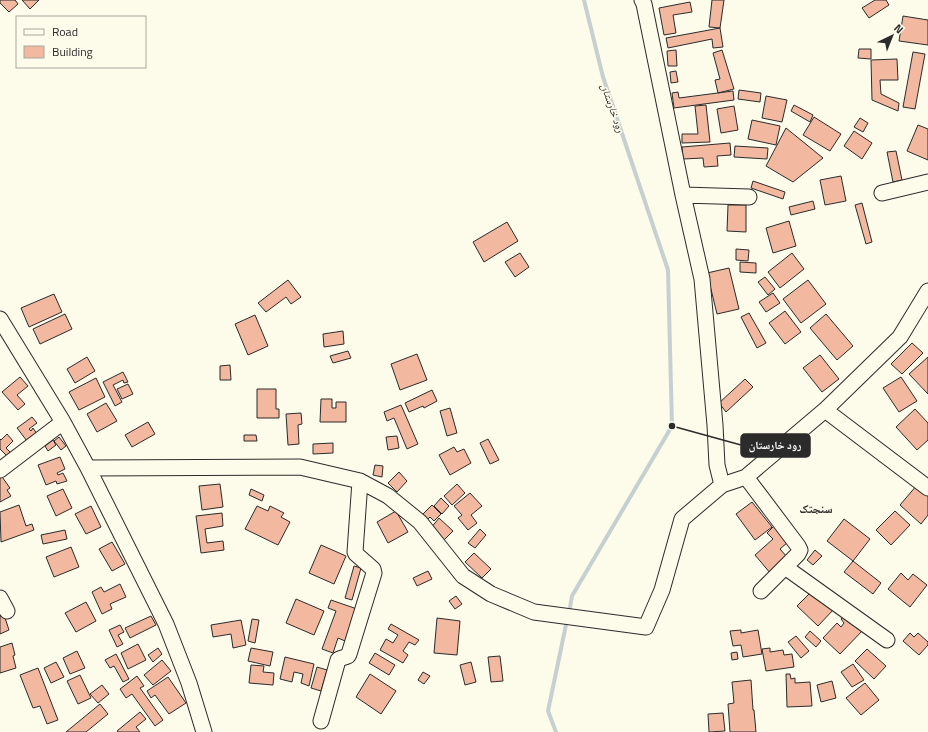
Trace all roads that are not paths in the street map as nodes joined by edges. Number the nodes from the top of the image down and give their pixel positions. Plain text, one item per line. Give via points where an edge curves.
1 (642, 0) edge
2 (928, 182) edge
3 (882, 193) dead end
4 (683, 195) junction
5 (749, 197) dead end
6 (928, 291) edge
7 (0, 319) edge
8 (825, 410) junction
9 (63, 422) junction
10 (88, 468) junction
11 (0, 470) edge
12 (746, 477) junction
13 (360, 481) junction
14 (722, 485) junction
15 (928, 488) edge
16 (785, 567) junction
17 (761, 590) dead end
18 (887, 640) dead end
19 (321, 721) dead end
20 (204, 732) edge

1 - 4 street
2 - 3 street
4 - 5 street
4 - 14 street via 702,279 717,465
6 - 8 street via 900,337
7 - 9 street
8 - 12 street
8 - 15 street
9 - 10 street
9 - 11 street
10 - 13 street via 300,467
10 - 20 street via 166,624 189,683
12 - 14 street
12 - 16 street via 800,550
13 - 14 street via 388,496 420,522 463,576 491,594 534,612 646,627 662,590 682,519
13 - 19 street via 355,552 374,572 348,656 338,660
16 - 17 street
16 - 18 street

